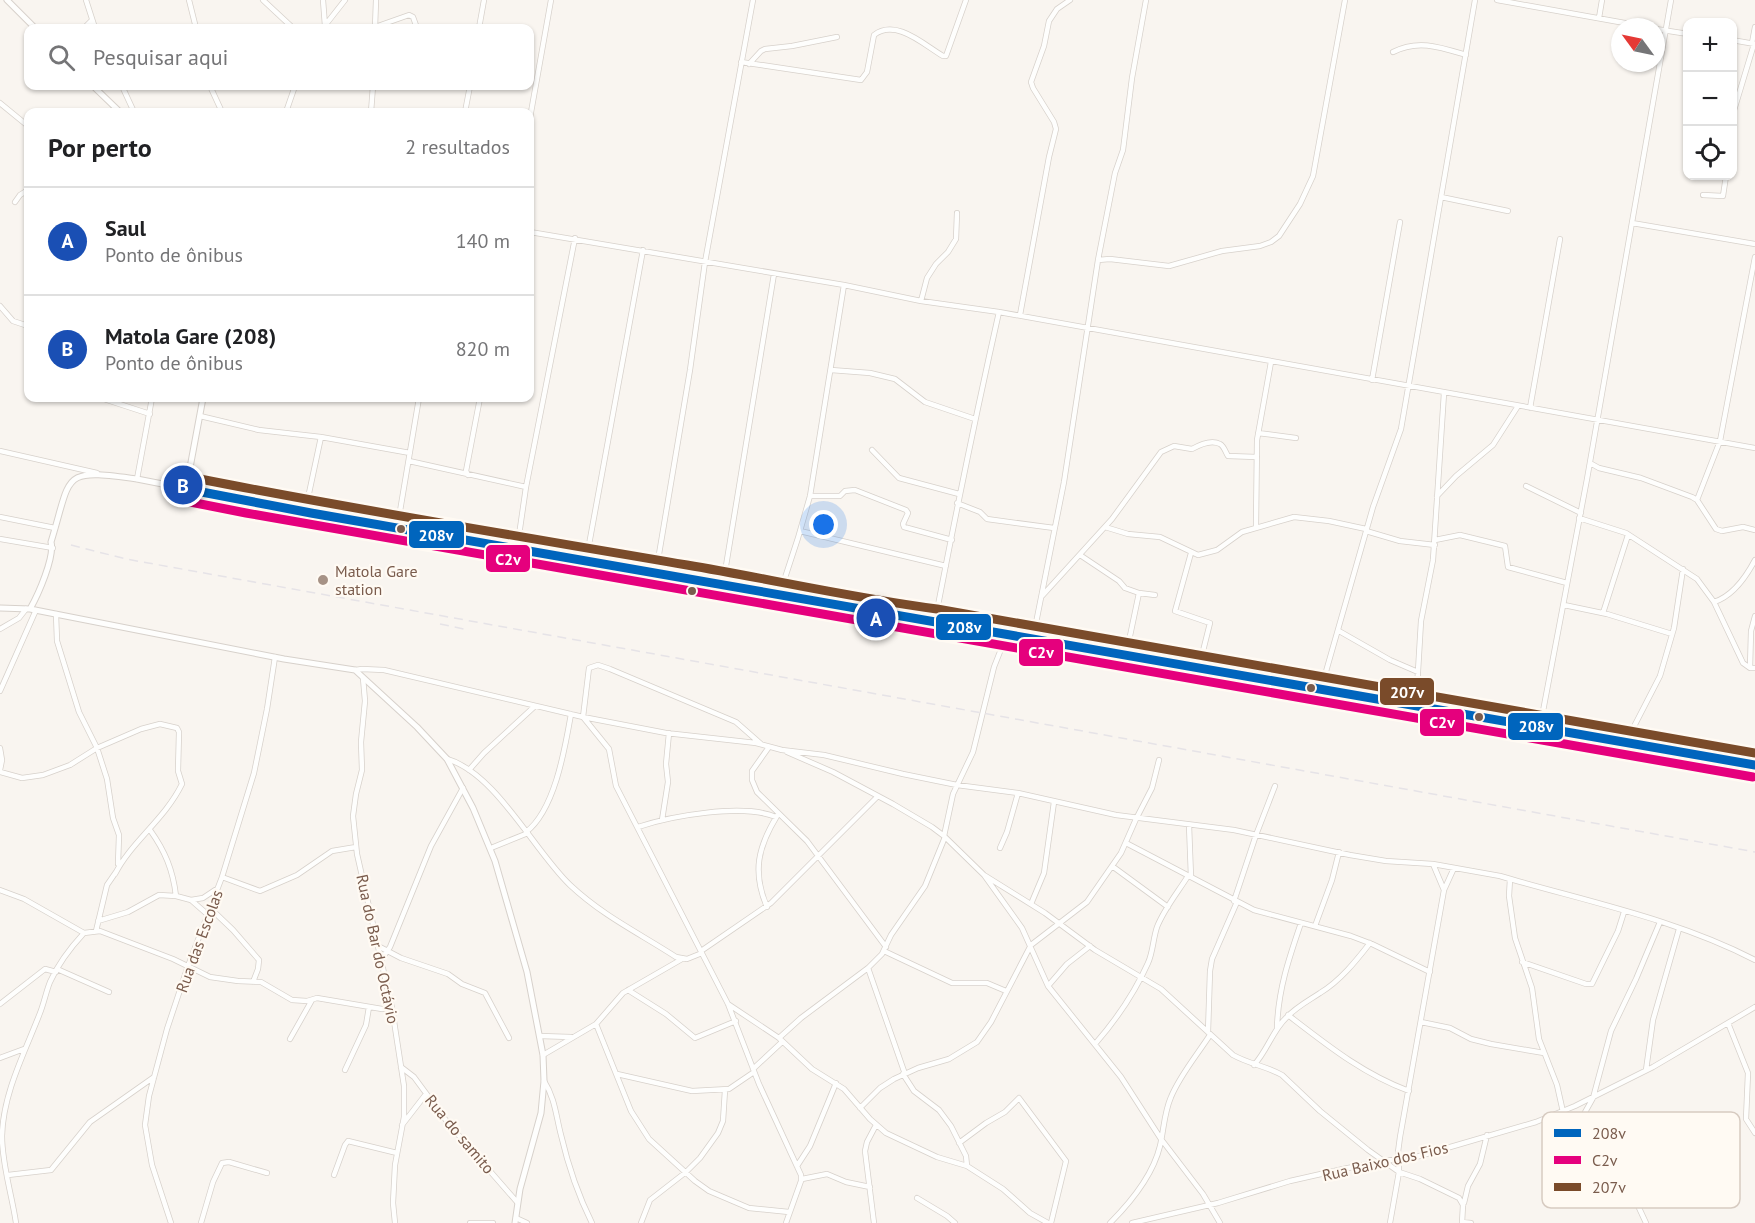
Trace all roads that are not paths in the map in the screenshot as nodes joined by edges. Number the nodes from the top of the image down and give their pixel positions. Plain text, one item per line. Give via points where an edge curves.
1 (7, 0) edge
2 (86, 0) edge
3 (189, 0) edge
4 (264, 0) edge
5 (322, 0) edge
6 (345, 0) edge
7 (376, 0) edge
8 (484, 0) edge
9 (551, 0) edge
10 (753, 0) edge
11 (966, 0) edge
12 (1070, 0) edge
13 (1146, 0) edge
14 (1345, 0) edge
15 (1475, 0) edge
16 (1497, 0) edge
17 (1602, 0) edge
18 (1671, 0) edge
19 (1599, 18) junction
20 (92, 20) junction
21 (1611, 20) edge
22 (31, 24) edge
23 (88, 24) edge
24 (94, 24) edge
25 (195, 24) edge
26 (288, 24) edge
27 (324, 24) edge
28 (326, 24) edge
29 (375, 24) edge
30 (385, 24) edge
31 (416, 24) edge
32 (480, 24) edge
33 (1755, 27) edge
34 (1665, 30) joint
35 (1683, 33) edge
36 (837, 37) dead end
37 (1737, 41) edge
38 (1753, 44) edge
39 (1393, 52) dead end
40 (1466, 55) junction
41 (741, 62) junction
42 (749, 64) junction
43 (1658, 72) edge
44 (97, 90) edge
45 (124, 90) edge
46 (212, 90) edge
47 (294, 90) edge
48 (373, 90) edge
49 (469, 90) edge
50 (1737, 100) edge
51 (0, 104) edge
52 (116, 108) edge
53 (132, 108) edge
54 (220, 108) edge
55 (287, 108) edge
56 (371, 108) edge
57 (466, 108) edge
58 (532, 108) edge
59 (24, 123) edge
60 (1725, 180) edge
61 (24, 192) edge
62 (1703, 195) dead end
63 (1441, 197) junction
64 (15, 202) dead end
65 (1508, 211) dead end
66 (957, 213) dead end
67 (1400, 222) dead end
68 (1632, 222) junction
69 (534, 233) edge
70 (575, 238) junction
71 (1560, 239) dead end
72 (1755, 244) edge
73 (643, 250) junction
74 (1755, 257) edge
75 (1098, 260) junction
76 (705, 262) junction
77 (774, 274) junction
78 (844, 285) junction
79 (921, 301) junction
80 (0, 306) edge
81 (999, 312) junction
82 (0, 315) edge
83 (7, 315) junction
84 (1020, 315) junction
85 (24, 325) edge
86 (1089, 328) junction
87 (1271, 362) junction
88 (831, 370) junction
89 (1372, 380) junction
90 (1408, 387) junction
91 (1444, 393) junction
92 (113, 402) edge
93 (152, 402) edge
94 (202, 402) edge
95 (418, 402) edge
96 (479, 402) edge
97 (1518, 406) junction
98 (1530, 408) junction
99 (150, 414) junction
100 (200, 416) junction
101 (975, 419) junction
102 (1597, 420) junction
103 (1258, 433) junction
104 (321, 437) junction
105 (1296, 438) dead end
106 (1720, 441) junction
107 (1755, 448) edge
108 (872, 450) dead end
109 (0, 452) edge
110 (410, 453) junction
111 (1257, 457) junction
112 (409, 461) junction
113 (1590, 463) junction
114 (100, 474) junction
115 (468, 475) junction
116 (137, 479) junction
117 (1526, 486) dead end
118 (526, 487) junction
119 (186, 489) junction
120 (959, 494) junction
121 (810, 496) junction
122 (1437, 496) junction
123 (1696, 500) junction
124 (957, 503) junction
125 (305, 512) junction
126 (1580, 516) junction
127 (0, 517) edge
128 (1256, 526) junction
129 (1105, 527) junction
130 (56, 528) junction
131 (1054, 528) junction
132 (397, 529) junction
133 (1366, 530) junction
134 (1755, 530) edge
135 (800, 531) junction
136 (1628, 535) junction
137 (0, 539) edge
138 (952, 540) junction
139 (1435, 542) junction
140 (52, 548) junction
141 (517, 549) junction
142 (1191, 553) junction
143 (1080, 555) junction
144 (1755, 560) edge
145 (586, 561) junction
146 (946, 566) junction
147 (1683, 569) junction
148 (656, 572) junction
149 (1567, 583) junction
150 (723, 584) junction
151 (780, 593) junction
152 (1139, 593) junction
153 (1155, 595) dead end
154 (1041, 597) junction
155 (1714, 602) junction
156 (1564, 605) junction
157 (0, 608) edge
158 (31, 609) junction
159 (1603, 613) junction
160 (56, 614) junction
161 (1755, 616) edge
162 (935, 621) junction
163 (0, 629) edge
164 (1339, 631) junction
165 (1007, 634) junction
166 (1672, 634) junction
167 (1033, 638) junction
168 (1126, 655) junction
169 (275, 657) junction
170 (1199, 667) junction
171 (1752, 668) edge
172 (355, 670) junction
173 (1418, 672) junction
174 (362, 675) junction
175 (1321, 688) junction
176 (0, 691) edge
177 (1413, 704) junction
178 (535, 706) junction
179 (570, 714) junction
180 (583, 717) junction
181 (1540, 727) junction
182 (669, 733) junction
183 (1626, 742) junction
184 (766, 746) junction
185 (0, 748) edge
186 (97, 748) junction
187 (782, 750) junction
188 (447, 759) junction
189 (1159, 759) dead end
190 (1755, 765) edge
191 (469, 770) junction
192 (0, 771) edge
193 (957, 785) junction
194 (1275, 786) dead end
195 (463, 788) junction
196 (1018, 793) junction
197 (878, 796) junction
198 (1054, 802) junction
199 (777, 814) junction
200 (1136, 819) junction
201 (662, 820) junction
202 (1189, 825) junction
203 (638, 827) junction
204 (150, 830) junction
205 (527, 832) junction
206 (1256, 835) junction
207 (945, 837) junction
208 (1126, 843) junction
209 (356, 847) junction
210 (491, 848) junction
211 (1000, 848) dead end
212 (1339, 852) junction
213 (818, 857) junction
214 (1432, 864) junction
215 (1112, 866) junction
216 (1454, 868) junction
217 (115, 874) junction
218 (984, 875) junction
219 (222, 877) junction
220 (1189, 877) junction
221 (1510, 879) junction
222 (217, 888) junction
223 (0, 890) edge
224 (1444, 890) junction
225 (176, 896) junction
226 (191, 900) junction
227 (1235, 902) junction
228 (1031, 904) junction
229 (767, 907) junction
230 (1168, 907) junction
231 (210, 908) junction
232 (1624, 912) junction
233 (207, 914) junction
234 (98, 921) junction
235 (1660, 922) junction
236 (1059, 923) junction
237 (1301, 923) junction
238 (1315, 926) junction
239 (1679, 929) junction
240 (96, 931) junction
241 (84, 933) junction
242 (1370, 943) junction
243 (1030, 945) junction
244 (378, 946) junction
245 (1090, 946) junction
246 (885, 949) junction
247 (388, 951) junction
248 (702, 952) junction
249 (682, 959) junction
250 (381, 960) junction
251 (1755, 960) edge
252 (1522, 962) junction
253 (188, 966) junction
254 (868, 968) junction
255 (57, 970) junction
256 (1430, 972) junction
257 (1142, 976) junction
258 (253, 982) junction
259 (1048, 986) junction
260 (628, 990) junction
261 (1006, 991) junction
262 (109, 992) dead end
263 (312, 999) junction
264 (0, 1004) edge
265 (728, 1004) junction
266 (369, 1007) junction
267 (1755, 1007) edge
268 (392, 1008) junction
269 (1288, 1016) junction
270 (735, 1021) junction
271 (1421, 1022) junction
272 (1728, 1023) junction
273 (596, 1024) junction
274 (1277, 1030) junction
275 (1209, 1034) junction
276 (540, 1036) junction
277 (571, 1037) junction
278 (509, 1038) dead end
279 (290, 1040) dead end
280 (781, 1040) junction
281 (1095, 1044) junction
282 (24, 1049) junction
283 (1544, 1053) junction
284 (543, 1055) junction
285 (0, 1058) edge
286 (1254, 1065) junction
287 (401, 1067) junction
288 (345, 1070) dead end
289 (754, 1070) junction
290 (1646, 1070) junction
291 (617, 1074) junction
292 (904, 1074) junction
293 (154, 1077) junction
294 (544, 1082) junction
295 (836, 1083) junction
296 (725, 1089) junction
297 (1409, 1091) junction
298 (426, 1094) junction
299 (1593, 1098) junction
300 (860, 1108) junction
301 (1563, 1112) joint
302 (1585, 1112) edge
303 (1542, 1120) edge
304 (402, 1125) junction
305 (876, 1125) junction
306 (1755, 1133) edge
307 (1487, 1135) junction
308 (1161, 1139) junction
309 (959, 1143) junction
310 (397, 1153) junction
311 (1398, 1160) junction
312 (1383, 1161) junction
313 (3, 1164) edge
314 (967, 1166) junction
315 (797, 1167) junction
316 (686, 1172) junction
317 (1399, 1172) junction
318 (267, 1173) dead end
319 (334, 1174) dead end
320 (8, 1175) junction
321 (802, 1179) junction
322 (870, 1187) junction
323 (917, 1198) dead end
324 (518, 1202) junction
325 (1210, 1204) junction
326 (1463, 1205) junction
327 (1639, 1208) edge
328 (789, 1212) junction
329 (1030, 1213) junction
330 (515, 1221) edge
331 (1462, 1222) edge
332 (16, 1223) edge
333 (171, 1223) edge
334 (201, 1223) edge
335 (395, 1223) edge
336 (470, 1223) edge
337 (493, 1223) edge
338 (527, 1223) edge
339 (592, 1223) edge
340 (640, 1223) edge
341 (786, 1223) edge
342 (874, 1223) edge
343 (955, 1223) edge
344 (1039, 1223) edge
345 (1050, 1223) edge
346 (1110, 1223) edge
347 (1132, 1223) edge
348 (1220, 1223) edge
349 (1390, 1223) edge
350 (1471, 1223) edge
351 (1646, 1223) edge

1 - 22 street
2 - 20 street
3 - 25 street
4 - 26 street
5 - 27 street
6 - 28 street
7 - 29 street
8 - 32 street
9 - 58 street
10 - 41 street
11 - 42 street via 946,56 903,32 885,29 874,35 867,72 861,81
12 - 84 street via 1049,21 1031,82 1056,129
13 - 75 street via 1123,150
14 - 75 street via 1313,176 1280,236 1260,246 1222,251 1169,266
15 - 40 street
16 - 19 street
17 - 19 street
18 - 34 street
19 - 21 street
20 - 23 street
20 - 24 street
30 - 31 street via 409,15
33 - 38 street
34 - 35 street
36 - 42 street via 765,49
37 - 38 street
38 - 50 street
39 - 40 street via 1403,46 1428,44
40 - 63 street
41 - 42 street
41 - 76 street
43 - 68 street
44 - 52 street
45 - 53 street
46 - 54 street
47 - 55 street
48 - 56 street
49 - 57 street
51 - 59 street
60 - 62 street via 1723,196
61 - 64 street
63 - 65 street
63 - 90 street
66 - 79 street via 956,239 927,278
67 - 89 street
68 - 72 street
68 - 102 street
69 - 70 street
70 - 73 street
70 - 118 street
71 - 98 street
73 - 76 street
73 - 145 street
74 - 106 street
75 - 86 street
76 - 77 street
76 - 148 street
77 - 78 street
77 - 150 street
78 - 79 street
78 - 88 street
79 - 81 street
80 - 83 street
81 - 84 street
81 - 101 street
82 - 83 street
83 - 85 street
84 - 86 street
86 - 87 street
86 - 131 street
87 - 89 street
87 - 103 street
88 - 101 street via 896,379 925,402
88 - 121 street
89 - 90 street
90 - 91 street
90 - 133 street via 1401,429
91 - 97 street
91 - 122 street
92 - 99 street
93 - 99 street
94 - 100 street
95 - 110 street
96 - 115 street
97 - 98 street
97 - 122 street via 1492,445
98 - 102 street
99 - 116 street
100 - 104 street via 259,430
100 - 119 street
101 - 120 street
102 - 106 street
102 - 113 street
103 - 105 street
103 - 111 street
104 - 110 street
104 - 125 street
106 - 107 street
106 - 123 street
108 - 120 street via 899,477
109 - 114 street
110 - 112 street
111 - 128 street
111 - 129 street via 1228,456 1217,443 1201,443 1192,449 1168,448 1150,465
112 - 115 street
112 - 132 street
113 - 123 street via 1663,485
113 - 126 street
114 - 116 street
114 - 130 street via 84,474 68,485
115 - 118 street
116 - 119 street
117 - 126 street
118 - 141 street
119 - 125 street
120 - 124 street
121 - 135 street
121 - 138 street via 840,496 855,490 906,510 904,527
122 - 139 street
123 - 134 street via 1716,529
124 - 131 street via 987,519
124 - 138 street
125 - 132 street
126 - 136 street
126 - 149 street
127 - 130 street
128 - 133 street via 1294,517
128 - 142 street via 1242,531 1217,550 1203,555
129 - 142 street via 1160,537
129 - 143 street
130 - 140 street
131 - 154 street
132 - 141 street
133 - 139 street via 1400,541
133 - 164 street
135 - 146 street
135 - 151 street
136 - 147 street
136 - 159 street
137 - 140 street
138 - 146 street
139 - 149 street via 1460,535 1505,546 1507,564 1512,569
139 - 173 street via 1421,621
140 - 158 street
141 - 145 street
142 - 170 street via 1175,611 1210,623
143 - 152 street via 1125,588
143 - 154 street
144 - 155 street via 1740,583
145 - 148 street
146 - 162 street
147 - 155 street
147 - 166 street
148 - 150 street
149 - 156 street
150 - 151 street
151 - 162 street via 877,614
152 - 153 street
152 - 168 street
154 - 167 street
155 - 171 street via 1743,663
156 - 159 street
156 - 181 street
157 - 158 street
158 - 160 street
158 - 163 street
158 - 176 street
159 - 166 street
160 - 169 street
160 - 186 street via 57,642 79,712
161 - 171 street via 1751,631
162 - 165 street
164 - 173 street
164 - 175 street
165 - 167 street
165 - 193 street via 994,667 973,752
166 - 183 street via 1660,676
167 - 168 street
168 - 170 street
169 - 172 street
169 - 219 street, Rua das Escolas via 258,755
170 - 175 street
172 - 174 street
172 - 178 street via 393,672
173 - 177 street
174 - 188 street
174 - 209 street, Rua do Bar do Octávio via 362,770 353,816
175 - 177 street
177 - 181 street
178 - 179 street
178 - 191 street
179 - 180 street
179 - 205 street via 561,761 544,812
180 - 182 street
180 - 184 street via 589,668 598,665 736,722
180 - 203 street via 609,749 616,786
181 - 183 street
182 - 184 street
182 - 201 street
183 - 190 street
184 - 187 street
184 - 199 street via 752,771 752,780 757,792
185 - 192 street
186 - 192 street via 70,765 43,775 22,778
186 - 204 street via 160,724 178,729 178,771 182,783
186 - 217 street via 119,835
187 - 193 street via 824,755
187 - 197 street
188 - 191 street
188 - 195 street
189 - 200 street via 1152,788
191 - 205 street
193 - 196 street
193 - 207 street
194 - 206 street
195 - 210 street
195 - 247 street via 431,846
196 - 198 street
196 - 211 street
197 - 207 street
197 - 213 street
198 - 200 street
198 - 228 street via 1044,873
199 - 201 street via 730,812
199 - 213 street
199 - 229 street via 757,873
200 - 202 street
200 - 208 street
201 - 203 street
202 - 206 street
202 - 220 street
203 - 248 street
204 - 217 street
204 - 225 street via 166,854
205 - 210 street
205 - 249 street via 568,883 590,902 614,921
206 - 212 street
206 - 227 street
207 - 218 street
207 - 246 street via 925,885
208 - 215 street
208 - 220 street
209 - 219 street via 332,850 297,875 260,891
209 - 244 street, Rua do Bar do Octávio
210 - 276 street via 516,930
212 - 214 street
212 - 238 street
213 - 229 street
213 - 246 street
214 - 216 street
214 - 224 street
215 - 230 street
215 - 236 street via 1087,902
216 - 221 street
216 - 224 street
217 - 234 street via 107,885
218 - 228 street
218 - 243 street via 1023,928
219 - 222 street, Rua das Escolas
220 - 227 street
220 - 230 street
221 - 232 street
221 - 252 street via 1510,909
222 - 226 street via 204,898
222 - 231 street, Rua das Escolas
223 - 241 street
224 - 256 street
225 - 226 street
225 - 234 street via 159,895 134,910
226 - 233 street
227 - 237 street
227 - 275 street via 1212,959
228 - 236 street
229 - 248 street
230 - 257 street
231 - 233 street, Rua das Escolas
231 - 258 street via 259,960
232 - 235 street
232 - 252 street via 1592,984
233 - 253 street, Rua das Escolas
234 - 240 street
235 - 239 street
235 - 299 street via 1611,1031
236 - 243 street
236 - 245 street
237 - 238 street
237 - 274 street via 1281,985
238 - 242 street
239 - 251 street
239 - 290 street via 1653,1020
240 - 241 street
240 - 253 street
241 - 255 street
242 - 256 street
242 - 269 street via 1329,986
243 - 259 street
243 - 261 street
244 - 247 street
244 - 250 street, Rua do Bar do Octávio
245 - 257 street
245 - 259 street
246 - 254 street
246 - 261 street via 952,983 987,983
247 - 250 street
247 - 278 street via 485,993
248 - 249 street
248 - 265 street
249 - 260 street
250 - 268 street, Rua do Bar do Octávio
252 - 283 street via 1532,988
253 - 258 street via 210,976
253 - 293 street, Rua das Escolas
254 - 280 street via 801,1018
254 - 292 street
255 - 262 street
255 - 264 street via 45,969
255 - 282 street
256 - 271 street
257 - 275 street
257 - 281 street
258 - 263 street via 266,984 290,999
259 - 281 street
260 - 270 street via 695,1038
260 - 273 street
261 - 292 street via 984,1034 970,1048
263 - 266 street
263 - 279 street
265 - 270 street
265 - 280 street
266 - 268 street
266 - 288 street via 366,1025
267 - 272 street, Rua Baixo dos Fios
268 - 287 street, Rua do Bar do Octávio
269 - 274 street
269 - 297 street via 1354,1066
270 - 289 street
271 - 283 street via 1450,1028 1484,1043
271 - 297 street
272 - 290 street, Rua Baixo dos Fios
272 - 306 street via 1748,1073 1746,1119
273 - 277 street
273 - 291 street
274 - 286 street
275 - 286 street via 1233,1055
275 - 308 street via 1177,1084 1165,1112
276 - 277 street
276 - 284 street
277 - 284 street
280 - 289 street
280 - 295 street via 812,1069
281 - 308 street
282 - 285 street
282 - 313 street via 3,1124
283 - 301 street
284 - 294 street
286 - 312 street via 1282,1075
287 - 298 street, Rua do samito
287 - 304 street, Rua do Bar do Octávio via 405,1101
289 - 296 street
289 - 315 street
290 - 299 street, Rua Baixo dos Fios
291 - 296 street via 692,1091
291 - 316 street via 645,1134
292 - 300 street via 880,1088
292 - 309 street via 914,1091 939,1110
293 - 320 street via 90,1122 51,1170
293 - 333 street, Rua das Escolas via 145,1125 155,1179
294 - 324 street via 538,1124
294 - 339 street via 552,1095 567,1159
295 - 300 street
295 - 315 street
296 - 316 street via 721,1128
297 - 311 street
298 - 304 street
298 - 324 street, Rua do samito
299 - 301 street, Rua Baixo dos Fios
299 - 302 street
300 - 305 street
303 - 307 street, Rua Baixo dos Fios
304 - 310 street, Rua do Bar do Octávio
305 - 314 street via 903,1142
305 - 322 street via 865,1148
307 - 311 street, Rua Baixo dos Fios
307 - 326 street
308 - 325 street
308 - 346 street via 1140,1186
309 - 314 street
309 - 345 street via 1019,1098 1066,1161
310 - 319 street via 348,1141
310 - 335 street, Rua do Bar do Octávio
311 - 312 street, Rua Baixo dos Fios
311 - 317 street
312 - 317 street
312 - 325 street, Rua Baixo dos Fios via 1290,1181
313 - 320 street
314 - 329 street via 1003,1189
315 - 321 street
316 - 328 street via 709,1191 740,1205
316 - 340 street via 651,1200
317 - 326 street via 1456,1195
317 - 349 street
318 - 334 street via 222,1163
320 - 332 street
321 - 322 street via 827,1174
321 - 328 street
322 - 342 street
323 - 343 street
324 - 330 street
325 - 347 street, Rua Baixo dos Fios
325 - 348 street
326 - 331 street
327 - 351 street
328 - 341 street
329 - 344 street
329 - 345 street
330 - 338 street
331 - 350 street
336 - 337 street

